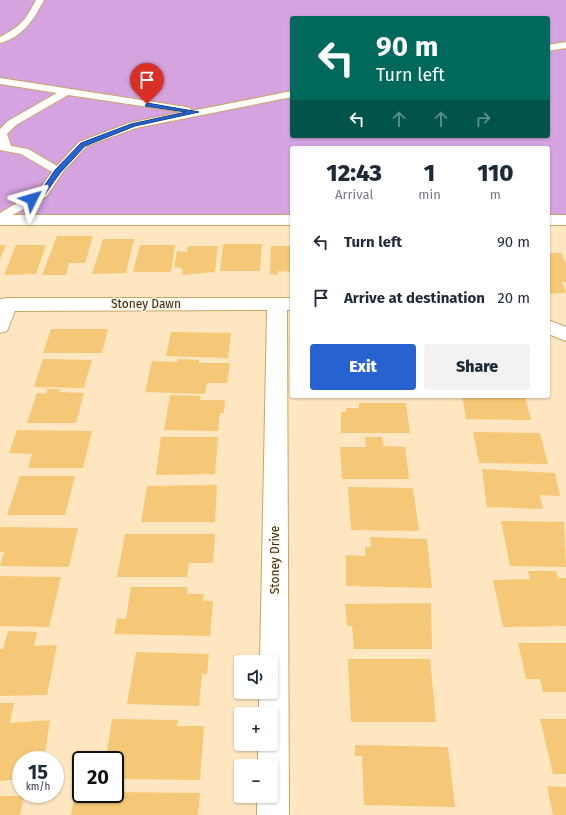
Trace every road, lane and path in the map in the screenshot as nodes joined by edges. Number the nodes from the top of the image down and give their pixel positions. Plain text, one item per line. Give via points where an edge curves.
1 (40, 0) edge
2 (0, 40) edge
3 (566, 45) edge
4 (550, 48) edge
5 (0, 82) edge
6 (65, 92) junction
7 (290, 94) edge
8 (196, 112) junction
9 (3, 147) edge
10 (58, 171) junction
11 (0, 219) edge
12 (290, 220) edge
13 (550, 220) edge
14 (566, 220) edge
15 (4, 304) edge
16 (284, 304) edge
17 (0, 326) edge
18 (550, 328) edge
19 (566, 334) edge
20 (273, 815) edge

1 - 2 lane via 22,28
3 - 4 lane
5 - 6 lane
6 - 8 lane
6 - 9 lane via 12,123 2,133
7 - 8 lane
8 - 10 lane via 133,125 83,144
9 - 10 lane via 24,151
10 - 11 lane via 43,193
11 - 12 street
13 - 14 street
15 - 16 street, Stoney Dawn
15 - 17 street
16 - 20 street, Stoney Drive
18 - 19 street

